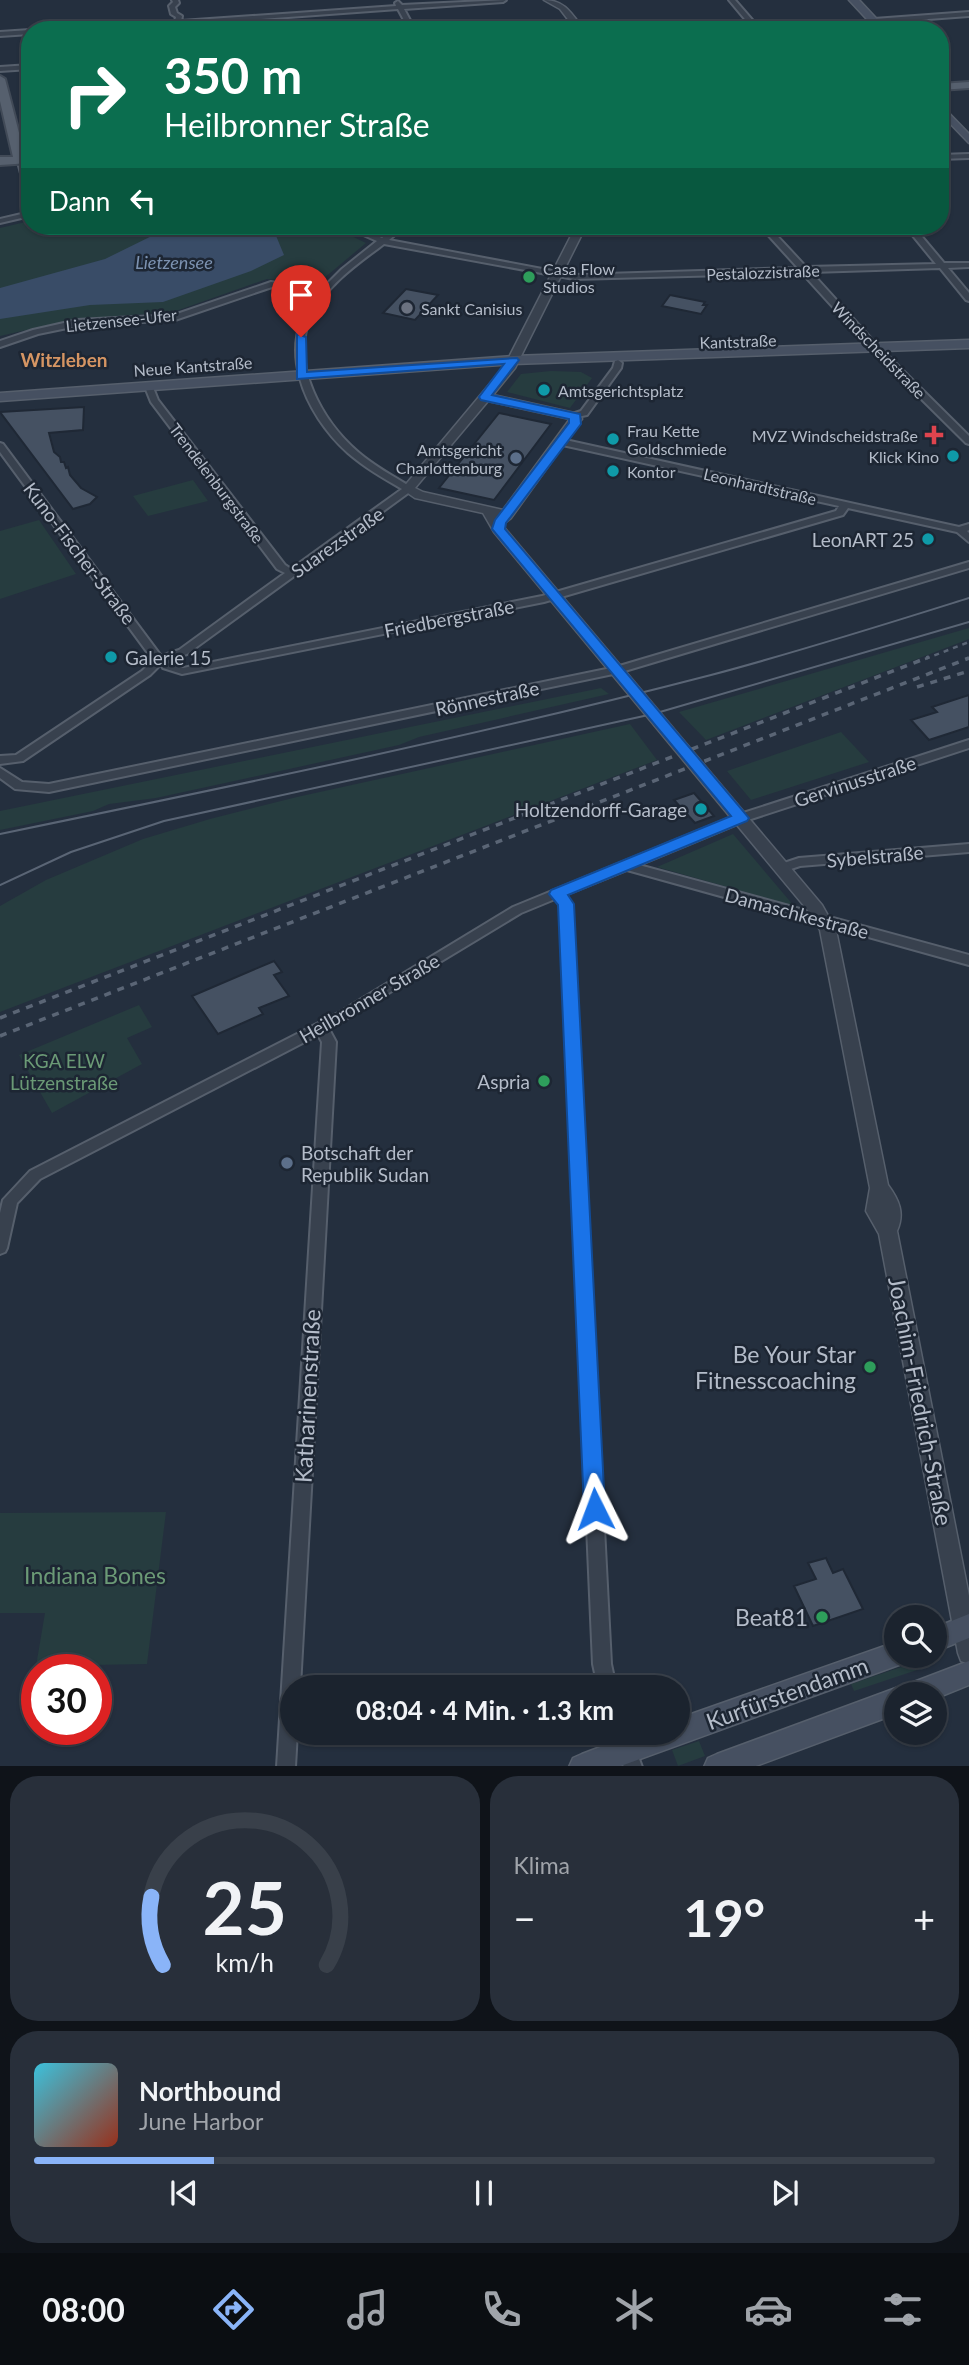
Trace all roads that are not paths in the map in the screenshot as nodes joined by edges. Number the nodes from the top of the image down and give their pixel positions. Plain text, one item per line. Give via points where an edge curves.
1 (175, 0) edge
2 (397, 0) edge
3 (503, 0) edge
4 (548, 0) edge
5 (732, 0) edge
6 (844, 0) edge
7 (854, 0) edge
8 (572, 2) edge
9 (558, 5) junction
10 (401, 8) junction
11 (969, 14) edge
12 (178, 21) edge
13 (240, 21) edge
14 (408, 21) edge
15 (575, 21) joint
16 (750, 21) edge
17 (868, 21) edge
18 (869, 21) edge
19 (907, 21) edge
20 (21, 33) edge
21 (2, 34) edge
22 (21, 68) edge
23 (0, 69) edge
24 (969, 76) edge
25 (949, 77) edge
26 (0, 79) edge
27 (969, 85) edge
28 (949, 86) edge
29 (949, 104) edge
30 (3, 107) edge
31 (949, 117) edge
32 (969, 126) edge
33 (969, 140) edge
34 (21, 148) edge
35 (0, 152) edge
36 (21, 155) edge
37 (21, 156) edge
38 (969, 156) edge
39 (949, 157) edge
40 (0, 161) edge
41 (21, 216) edge
42 (0, 221) edge
43 (369, 235) edge
44 (390, 235) edge
45 (577, 235) edge
46 (772, 235) edge
47 (917, 235) edge
48 (383, 241) junction
49 (969, 265) edge
50 (943, 266) junction
51 (804, 271) junction
52 (558, 274) junction
53 (323, 293) junction
54 (969, 298) edge
55 (0, 344) edge
56 (969, 344) edge
57 (878, 350) junction
58 (969, 350) edge
59 (618, 363) junction
60 (511, 364) junction
61 (302, 379) junction
62 (150, 390) junction
63 (0, 397) edge
64 (485, 397) junction
65 (0, 404) edge
66 (576, 418) junction
67 (969, 441) edge
68 (561, 442) junction
69 (0, 446) edge
70 (408, 489) junction
71 (845, 505) junction
72 (488, 511) junction
73 (507, 515) junction
74 (498, 529) junction
75 (964, 529) edge
76 (969, 539) edge
77 (969, 565) edge
78 (293, 574) junction
79 (555, 596) junction
80 (163, 663) junction
81 (618, 670) junction
82 (969, 744) edge
83 (0, 760) edge
84 (0, 772) edge
85 (741, 818) junction
86 (969, 848) edge
87 (625, 865) junction
88 (782, 868) junction
89 (557, 894) junction
90 (823, 920) junction
91 (969, 960) edge
92 (321, 1028) junction
93 (10, 1200) joint
94 (0, 1248) edge
95 (966, 1627) edge
96 (947, 1635) edge
97 (969, 1653) edge
98 (884, 1658) edge
99 (969, 1673) edge
100 (604, 1675) edge
101 (946, 1682) edge
102 (884, 1705) edge
103 (690, 1727) edge
104 (627, 1750) edge
105 (286, 1766) edge
106 (582, 1766) edge
107 (717, 1766) edge

1 - 12 street via 172,6
2 - 10 street
3 - 10 street
4 - 9 street
5 - 16 street
6 - 17 main road
7 - 18 main road
8 - 9 street
8 - 15 street
9 - 15 street
10 - 13 street
10 - 14 street
11 - 19 street
20 - 21 street
22 - 23 street
24 - 25 main road
26 - 30 main road
27 - 28 main road
29 - 32 main road
30 - 34 main road
31 - 33 main road
35 - 36 main road
37 - 40 main road
38 - 39 street
41 - 42 street
43 - 48 street, Pestalozzistraße
44 - 48 street
45 - 52 street, Suarezstraße
46 - 51 street, Windscheidstraße
47 - 50 street
48 - 52 street, Pestalozzistraße
48 - 53 street
49 - 50 street, Pestalozzistraße
50 - 51 street, Pestalozzistraße
50 - 54 street
51 - 52 street, Pestalozzistraße
51 - 57 street, Windscheidstraße
52 - 60 street, Suarezstraße
53 - 55 street, Lietzensee-Ufer via 271,284 175,317 77,323
53 - 61 street via 312,307 301,337
56 - 57 main road, Kantstraße
57 - 58 main road, Kantstraße
57 - 59 main road, Kantstraße
57 - 60 main road, Kantstraße
57 - 67 street, Windscheidstraße
59 - 60 main road, Kantstraße
59 - 66 street via 584,414
60 - 61 main road, Neue Kantstraße
60 - 64 street, Suarezstraße
61 - 62 main road, Neue Kantstraße
61 - 70 street via 324,419 348,447
62 - 63 main road, Neue Kantstraße
62 - 65 main road, Neue Kantstraße
62 - 78 street, Trendelenburgstraße via 281,568
64 - 66 street
64 - 70 street, Suarezstraße
66 - 68 street
68 - 71 street, Leonhardtstraße
68 - 73 street
69 - 80 street, Kuno-Fischer-Straße
70 - 72 street
70 - 78 street, Suarezstraße
71 - 75 street, Leonhardtstraße
71 - 79 street, Friedbergstraße via 840,513
72 - 73 street
72 - 74 street, Joachim-Friedrich-Straße
73 - 74 street
74 - 79 street, Joachim-Friedrich-Straße
75 - 76 street
77 - 81 street, Rönnestraße
78 - 80 street, Suarezstraße
79 - 80 street, Friedbergstraße via 182,671
79 - 81 street, Joachim-Friedrich-Straße
80 - 83 street, Suarezstraße via 19,758
81 - 84 street, Rönnestraße via 49,788 19,786
81 - 85 street, Joachim-Friedrich-Straße
82 - 85 street, Gervinusstraße
85 - 87 street, Heilbronner Straße
85 - 88 street, Joachim-Friedrich-Straße
86 - 88 street, Sybelstraße via 804,862
87 - 89 street, Heilbronner Straße
87 - 90 street, Damaschkestraße
88 - 90 street, Joachim-Friedrich-Straße
89 - 92 street, Heilbronner Straße via 517,910
89 - 100 street via 567,912
90 - 91 street, Damaschkestraße
90 - 95 street, Joachim-Friedrich-Straße via 832,943 880,1188 873,1203 876,1219 888,1231
92 - 93 street, Heilbronner Straße via 35,1175
92 - 105 street, Katharinenstraße via 330,1042
93 - 94 street
95 - 96 main road
95 - 97 street, Joachim-Friedrich-Straße
98 - 103 main road, Kurfürstendamm
99 - 101 main road
102 - 107 main road
104 - 106 main road, Kurfürstendamm

